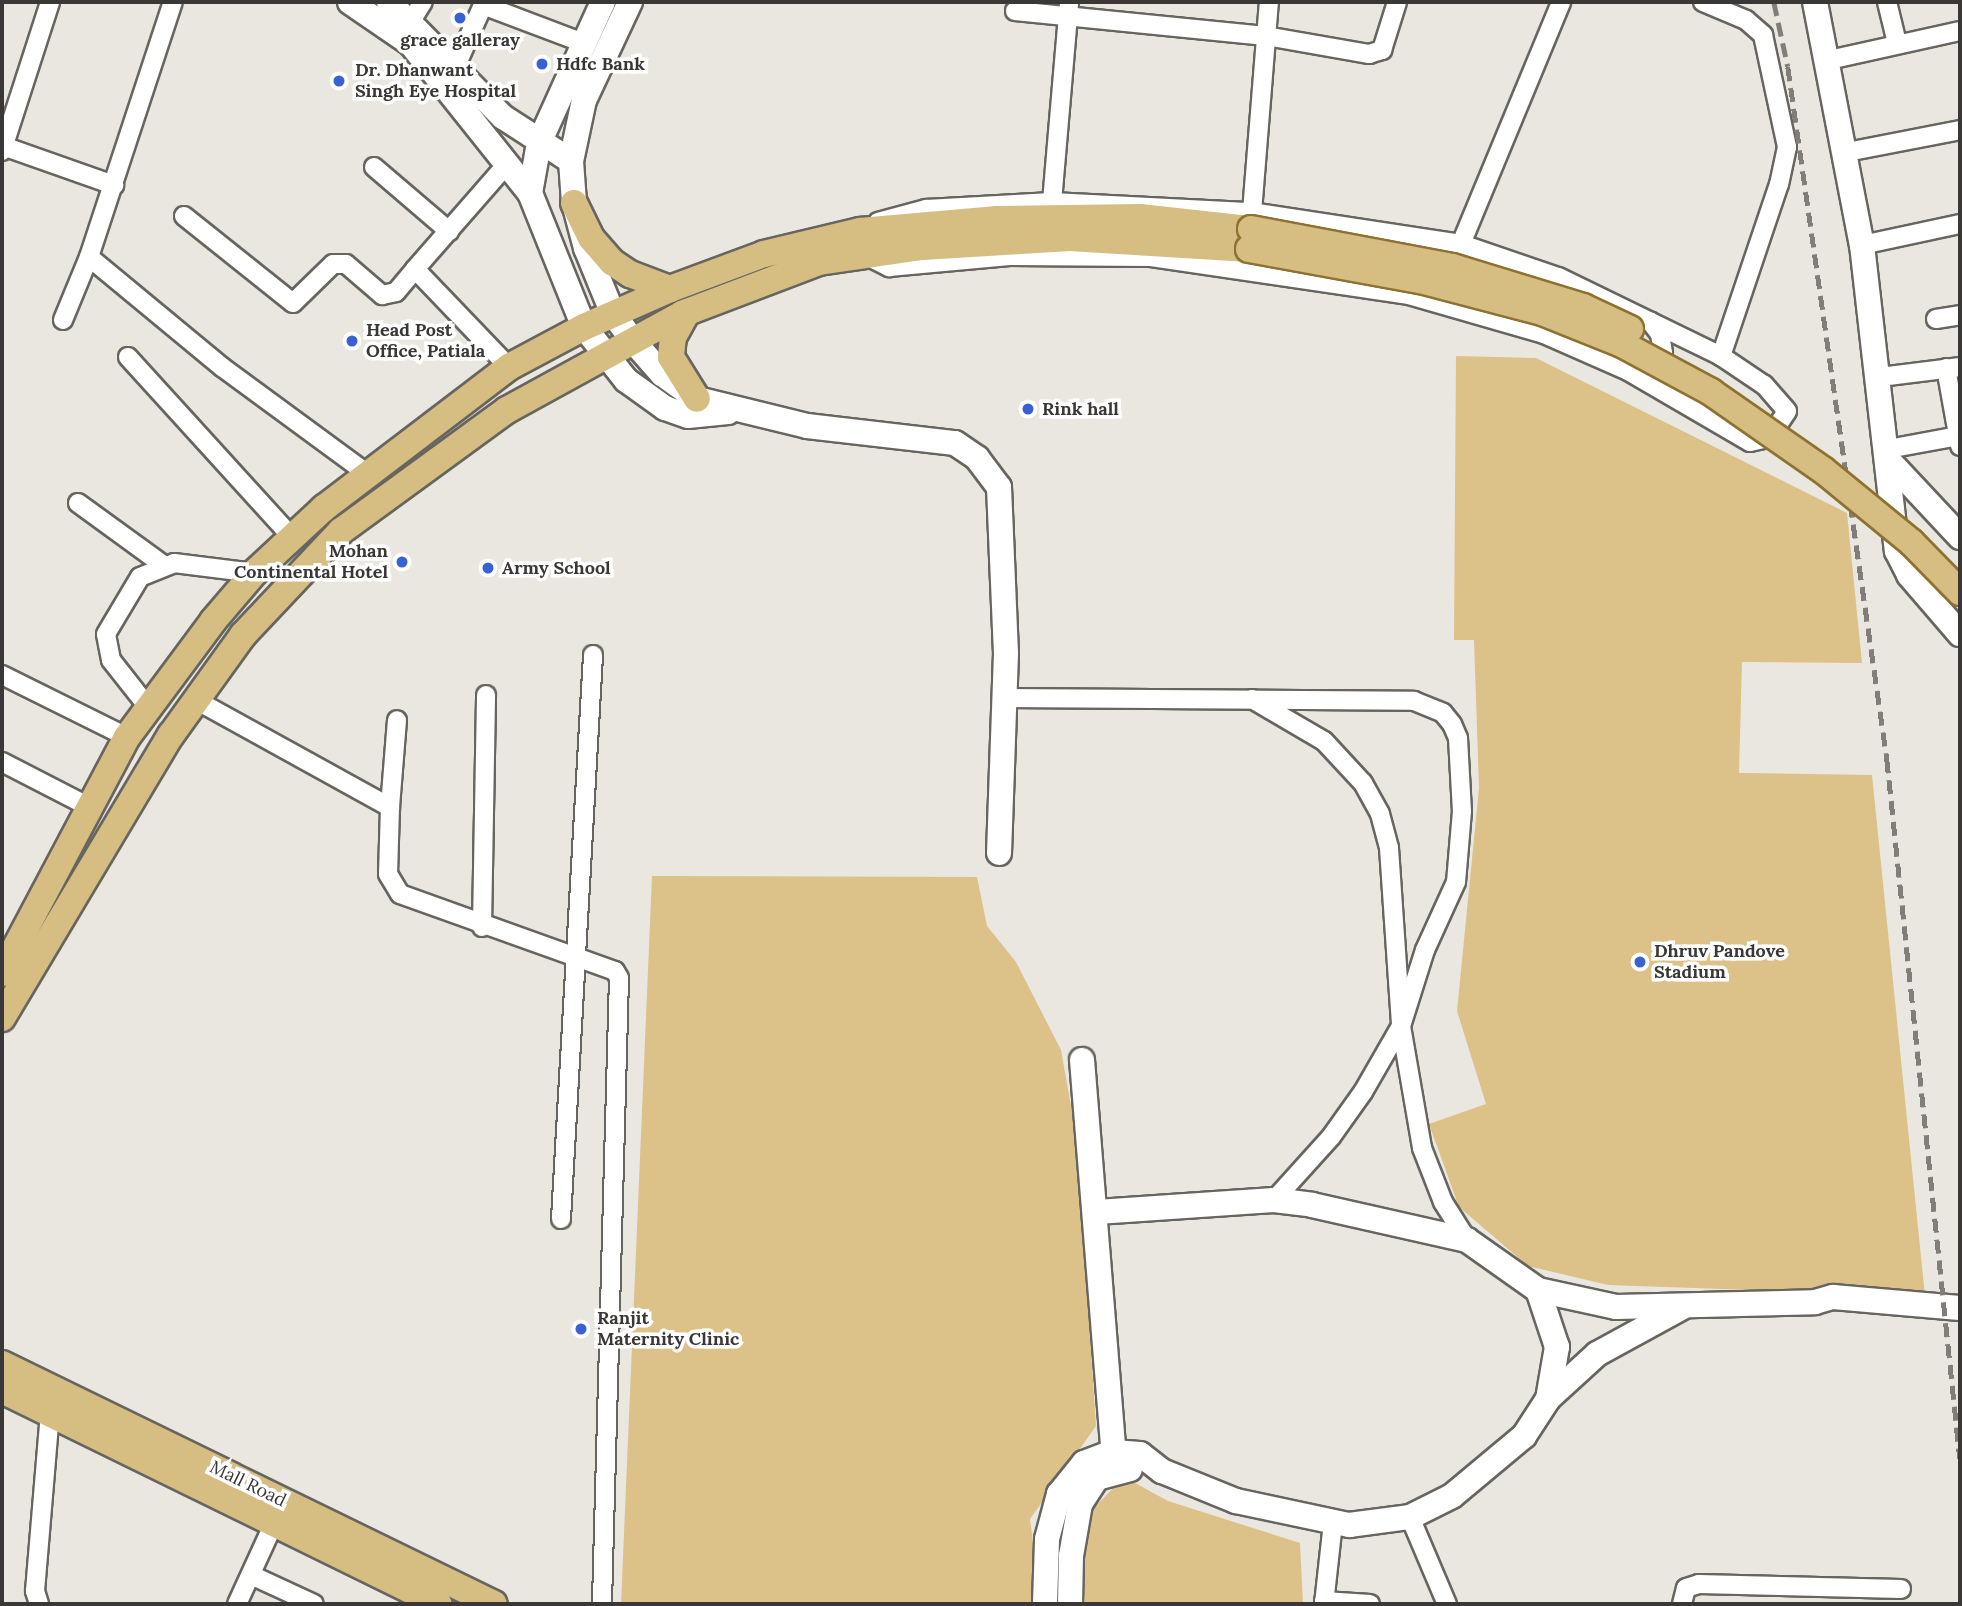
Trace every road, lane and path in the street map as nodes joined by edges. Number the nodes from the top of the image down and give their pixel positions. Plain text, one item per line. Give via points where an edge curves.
1 (50, 2) edge
2 (173, 2) edge
3 (350, 2) edge
4 (389, 2) edge
5 (603, 2) edge
6 (630, 2) edge
7 (1269, 2) edge
8 (1397, 2) edge
9 (1561, 2) edge
10 (1703, 2) edge
11 (1815, 2) edge
12 (1887, 2) edge
13 (484, 3) edge
14 (1069, 9) edge
15 (417, 11) edge
16 (1015, 11) dead end
17 (1960, 31) edge
18 (1266, 36) junction
19 (581, 42) junction
20 (1897, 43) junction
21 (1829, 60) junction
22 (455, 68) junction
23 (1960, 130) edge
24 (539, 142) junction
25 (3, 149) edge
26 (1847, 152) junction
27 (571, 161) junction
28 (507, 164) junction
29 (374, 167) dead end
30 (114, 185) junction
31 (530, 193) junction
32 (574, 202) junction
33 (1052, 202) junction
34 (184, 216) dead end
35 (1960, 224) edge
36 (1251, 230) junction
37 (449, 231) junction
38 (862, 242) junction
39 (1461, 244) junction
40 (1862, 245) junction
41 (89, 257) junction
42 (415, 269) junction
43 (670, 289) junction
44 (687, 312) junction
45 (614, 314) junction
46 (1960, 316) edge
47 (1936, 319) dead end
48 (64, 320) dead end
49 (1650, 321) junction
50 (584, 327) junction
51 (634, 342) junction
52 (605, 356) junction
53 (1721, 356) junction
54 (128, 357) dead end
55 (509, 367) junction
56 (1953, 368) edge
57 (1629, 371) junction
58 (1880, 377) junction
59 (697, 399) junction
60 (731, 411) junction
61 (1959, 441) edge
62 (1888, 455) junction
63 (365, 472) junction
64 (78, 503) dead end
65 (292, 536) junction
66 (1960, 537) edge
67 (162, 564) junction
68 (1960, 568) edge
69 (254, 573) junction
70 (1960, 592) edge
71 (1960, 634) edge
72 (593, 654) dead end
73 (2, 676) edge
74 (486, 695) dead end
75 (1004, 698) junction
76 (1249, 698) junction
77 (194, 699) junction
78 (148, 707) junction
79 (397, 720) dead end
80 (127, 737) junction
81 (2, 762) edge
82 (390, 807) junction
83 (90, 808) junction
84 (999, 853) dead end
85 (482, 927) junction
86 (578, 960) junction
87 (2, 973) edge
88 (2, 1018) edge
89 (1401, 1026) junction
90 (1082, 1060) dead end
91 (1273, 1200) junction
92 (1097, 1212) junction
93 (561, 1219) dead end
94 (1467, 1240) junction
95 (1538, 1290) junction
96 (1815, 1303) junction
97 (1690, 1304) junction
98 (1960, 1308) edge
99 (1960, 1320) edge
100 (2, 1364) edge
101 (2, 1390) edge
102 (1548, 1399) junction
103 (50, 1412) junction
104 (1114, 1461) junction
105 (1410, 1517) junction
106 (275, 1521) junction
107 (1333, 1522) junction
108 (251, 1575) junction
109 (1900, 1589) dead end
110 (1324, 1602) edge
111 (39, 1604) edge
112 (237, 1604) edge
113 (314, 1604) edge
114 (438, 1604) edge
115 (494, 1604) edge
116 (603, 1604) edge
117 (1045, 1604) edge
118 (1070, 1604) edge
119 (1370, 1604) edge
120 (1447, 1604) edge
121 (1682, 1604) edge

1 - 25 street
2 - 30 street
3 - 28 street via 411,44
4 - 15 street
5 - 19 street
6 - 27 street via 584,100
7 - 18 street
8 - 18 street via 1377,54
9 - 39 street
10 - 53 street via 1746,20 1763,34 1787,147 1779,184
11 - 21 street
12 - 20 street
13 - 19 street
13 - 22 street
14 - 16 street
14 - 18 street
14 - 33 street
15 - 22 street
17 - 20 street
18 - 36 street
19 - 24 street
20 - 21 street
21 - 26 street
22 - 24 street via 503,117
23 - 26 street
24 - 27 street
24 - 31 street
25 - 30 street
26 - 40 street
27 - 32 street
28 - 31 street
28 - 37 street
29 - 37 street
30 - 41 street
31 - 50 street
32 - 43 main road via 591,238 612,262 629,274
32 - 45 street via 586,248
33 - 36 street
33 - 38 street via 926,209 885,218
34 - 42 street via 293,303 333,264 346,264 382,295 396,292
35 - 40 street
36 - 38 main road via 1140,217 997,219
36 - 39 street
36 - 68 main road, bridge via 1400,256 1512,283 1583,307 1646,336 1766,406 1911,519
36 - 70 main road, bridge via 1542,312 1622,344 1711,392 1823,470 1903,534
37 - 42 street
38 - 43 main road via 764,254
38 - 44 main road
38 - 57 street via 889,267 1009,256 1150,257 1395,293 1544,334
39 - 49 street via 1558,277
40 - 58 street
41 - 48 street
41 - 63 street via 222,367
42 - 55 street
43 - 45 main road
44 - 51 main road
44 - 59 main road via 674,337 671,357
45 - 50 main road
45 - 51 street
46 - 47 street
49 - 53 street
49 - 57 street via 1660,334 1663,353 1650,367
50 - 52 street
50 - 55 main road
51 - 52 main road
51 - 59 street via 662,374
52 - 60 street via 626,380 665,408 710,417
52 - 77 main road via 507,410 341,531 275,598
53 - 57 street via 1764,385 1787,411 1769,438 1750,442
54 - 65 street
55 - 63 main road
56 - 58 street
56 - 61 street
58 - 62 street
59 - 60 street
60 - 75 street via 807,426 925,437 955,443 976,458 999,487 1003,518
61 - 62 street
62 - 66 street
62 - 71 street via 1901,562
63 - 65 main road
64 - 67 street
65 - 69 main road
67 - 69 street
67 - 78 street via 140,577 106,634 111,660
69 - 78 main road
72 - 86 street
73 - 80 street
74 - 85 street
75 - 76 street
75 - 84 street
76 - 89 street via 1324,741 1363,783 1380,814 1389,848
76 - 89 street via 1414,701 1443,713 1452,724 1458,737 1461,860
77 - 82 street
77 - 88 main road
78 - 80 main road
79 - 82 street
80 - 83 main road
81 - 83 street
82 - 85 street via 388,874 394,889
83 - 87 main road
85 - 86 street
86 - 93 street
86 - 116 street via 615,971 621,989
89 - 91 street via 1349,1113
89 - 94 street via 1428,1169
90 - 92 street
91 - 92 street
91 - 94 street via 1390,1220
92 - 104 street
94 - 95 street
95 - 97 street via 1616,1307
95 - 102 street via 1556,1347
96 - 97 street
96 - 98 street via 1833,1297
96 - 99 street via 1831,1309
97 - 102 street via 1597,1354
100 - 115 main road, Mall Road
101 - 103 main road, Mall Road
102 - 105 street via 1524,1436 1496,1463 1451,1496
103 - 106 main road, Mall Road
103 - 111 street via 35,1591
104 - 107 street via 1162,1471 1236,1501
104 - 117 street via 1084,1463 1059,1494 1047,1539
104 - 118 street via 1080,1504 1071,1556
105 - 107 street via 1365,1526
105 - 120 street
106 - 108 street
106 - 114 main road, Mall Road
107 - 110 street
108 - 112 street
108 - 113 street
109 - 121 street via 1699,1584 1686,1588
110 - 119 street

